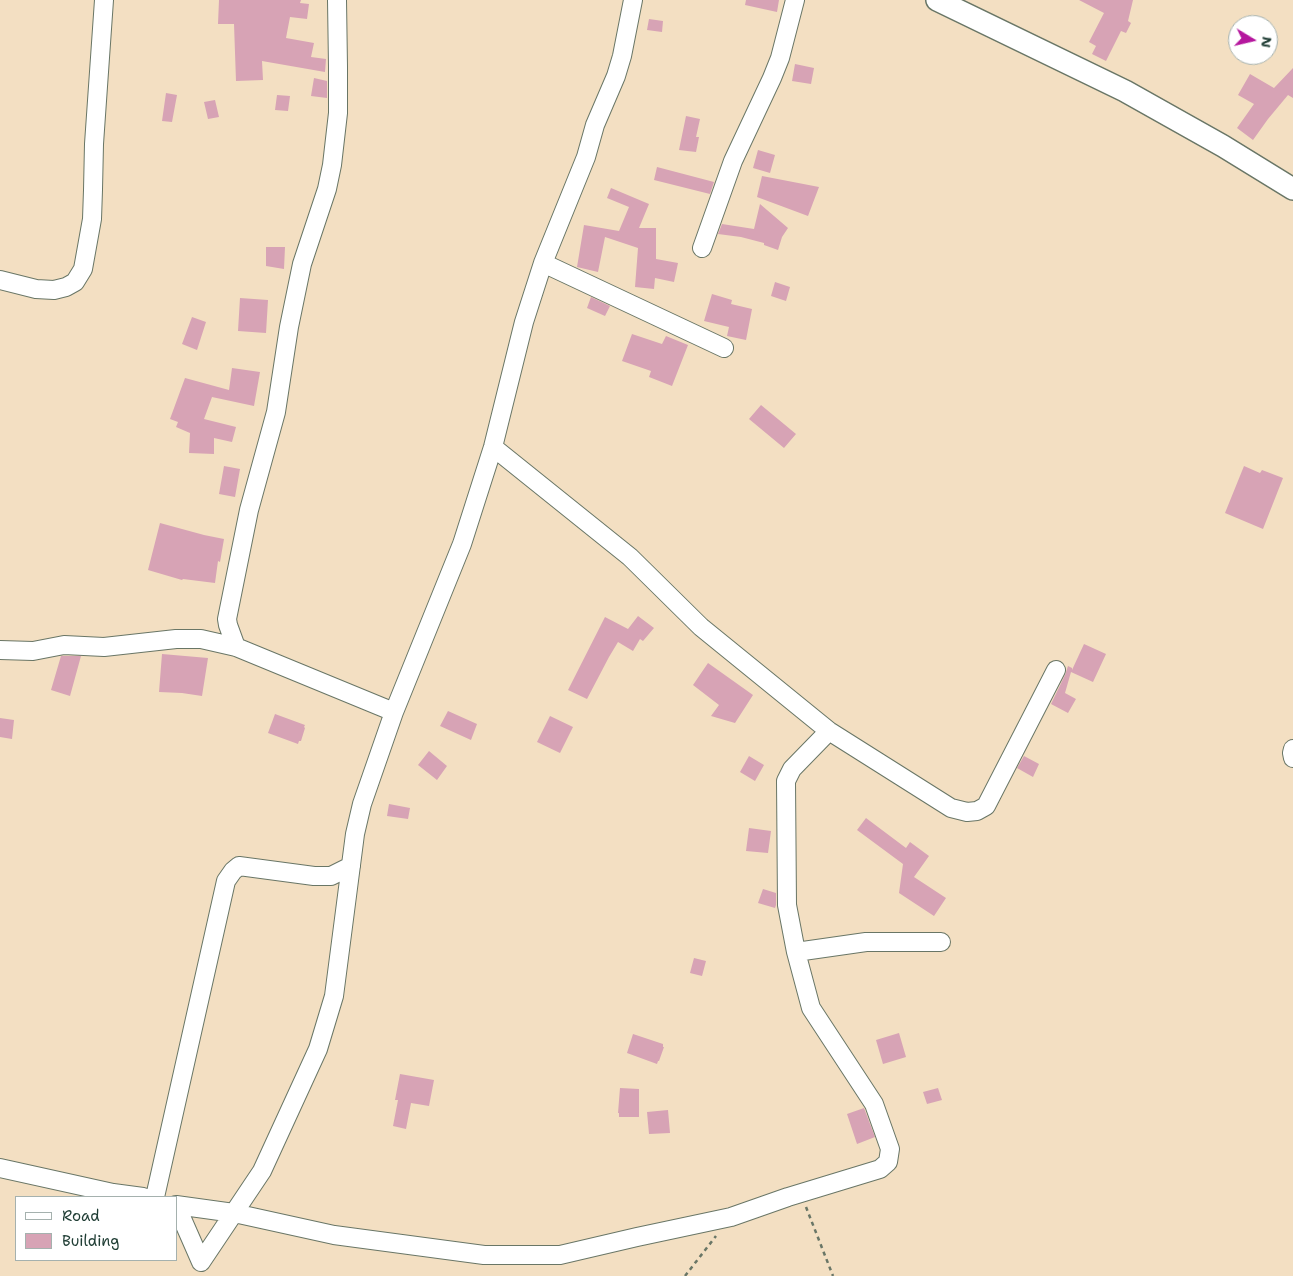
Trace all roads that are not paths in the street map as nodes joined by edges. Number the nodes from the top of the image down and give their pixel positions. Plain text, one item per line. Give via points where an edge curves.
1 (104, 0) edge
2 (337, 0) edge
3 (633, 0) edge
4 (795, 0) edge
5 (937, 0) edge
6 (1293, 189) edge
7 (702, 248) dead end
8 (543, 263) junction
9 (0, 280) edge
10 (724, 348) dead end
11 (493, 447) junction
12 (236, 647) junction
13 (0, 650) edge
14 (1056, 670) dead end
15 (394, 712) junction
16 (829, 731) junction
17 (1293, 749) edge
18 (1293, 758) edge
19 (351, 866) junction
20 (941, 942) dead end
21 (796, 952) junction
22 (0, 1168) edge
23 (135, 1196) edge
24 (155, 1196) edge
25 (178, 1205) edge
26 (178, 1210) edge
27 (234, 1213) junction

1 - 9 street via 92,219 83,269 75,282 54,290
2 - 12 street via 338,114 332,165 302,264 276,412 247,519 227,619
3 - 8 street via 616,76
4 - 7 street via 780,58 733,162
5 - 6 main road via 1125,90
8 - 10 street
8 - 11 street via 524,322
11 - 15 street via 462,544
11 - 16 street via 630,557 701,627
12 - 13 street via 201,639 176,639 104,647 64,645 33,652
12 - 15 street
14 - 16 street via 986,806 977,811 951,808
15 - 19 street via 362,804
16 - 21 street via 792,769 786,781 788,905
17 - 18 street
19 - 24 street via 331,876 239,866 226,881
19 - 27 street via 334,996 318,1049 262,1171
20 - 21 street via 866,942
21 - 27 street via 810,1008 874,1104 890,1149 888,1162 880,1169 731,1217 560,1255 484,1255 334,1235
22 - 23 street
25 - 27 street
26 - 27 street via 200,1262

